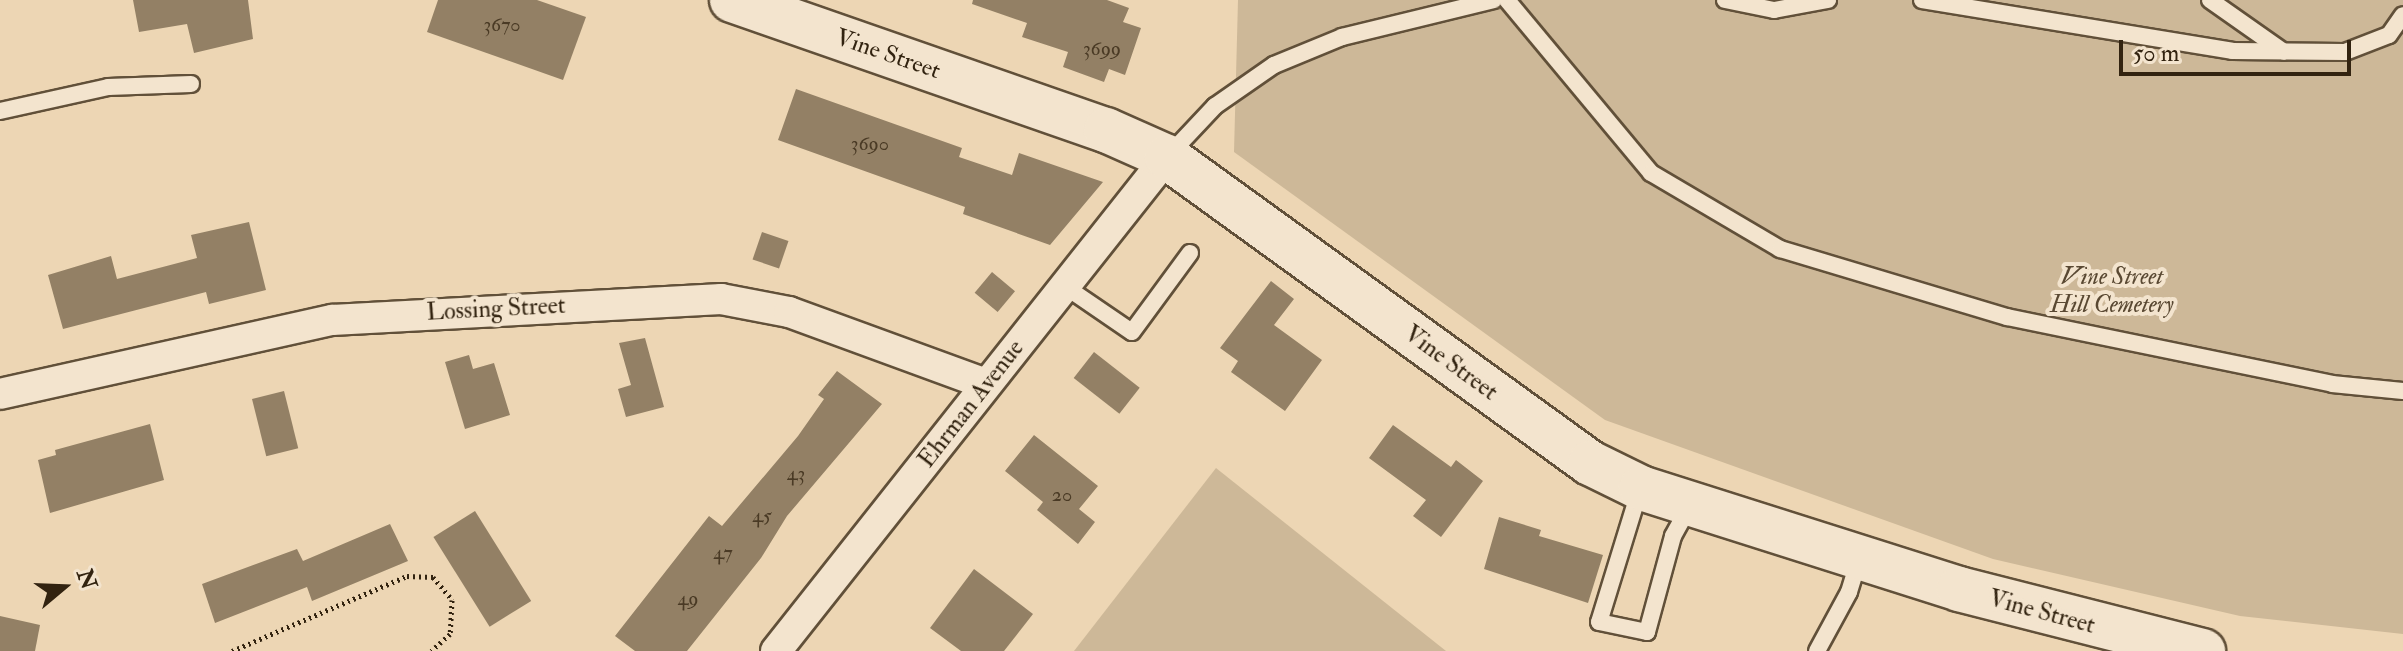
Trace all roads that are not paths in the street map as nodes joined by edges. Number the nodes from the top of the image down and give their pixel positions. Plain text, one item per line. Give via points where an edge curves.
1 (732, 0) edge
2 (1494, 0) edge
3 (1507, 0) edge
4 (1725, 0) edge
5 (1828, 0) edge
6 (1922, 0) edge
7 (2210, 0) edge
8 (2403, 15) edge
9 (2284, 52) junction
10 (191, 84) dead end
11 (0, 111) edge
12 (1167, 157) junction
13 (1190, 253) dead end
14 (1063, 285) junction
15 (986, 384) junction
16 (2403, 391) edge
17 (0, 394) edge
18 (1641, 488) junction
19 (1690, 505) junction
20 (1859, 558) junction
21 (776, 651) edge
22 (1817, 651) edge
23 (2203, 651) edge

1 - 12 main road, Vine Street via 1106,130
2 - 12 lane via 1342,37 1274,65 1215,106
3 - 16 lane via 1651,173 1780,249 2007,317 2332,384
4 - 5 lane via 1774,10
6 - 9 lane via 2232,51
7 - 9 lane
8 - 9 lane via 2389,35 2345,52
10 - 11 lane via 108,87
12 - 14 street, Ehrman Avenue
12 - 18 main road, Vine Street via 1590,463
13 - 14 lane via 1132,332
14 - 15 street, Ehrman Avenue
15 - 17 street, Lossing Street via 789,312 721,299 332,320
15 - 21 street, Ehrman Avenue
18 - 19 main road, Vine Street
18 - 19 lane via 1599,622 1647,632 1673,536
19 - 20 main road, Vine Street
20 - 22 lane via 1849,592
20 - 23 main road, Vine Street

